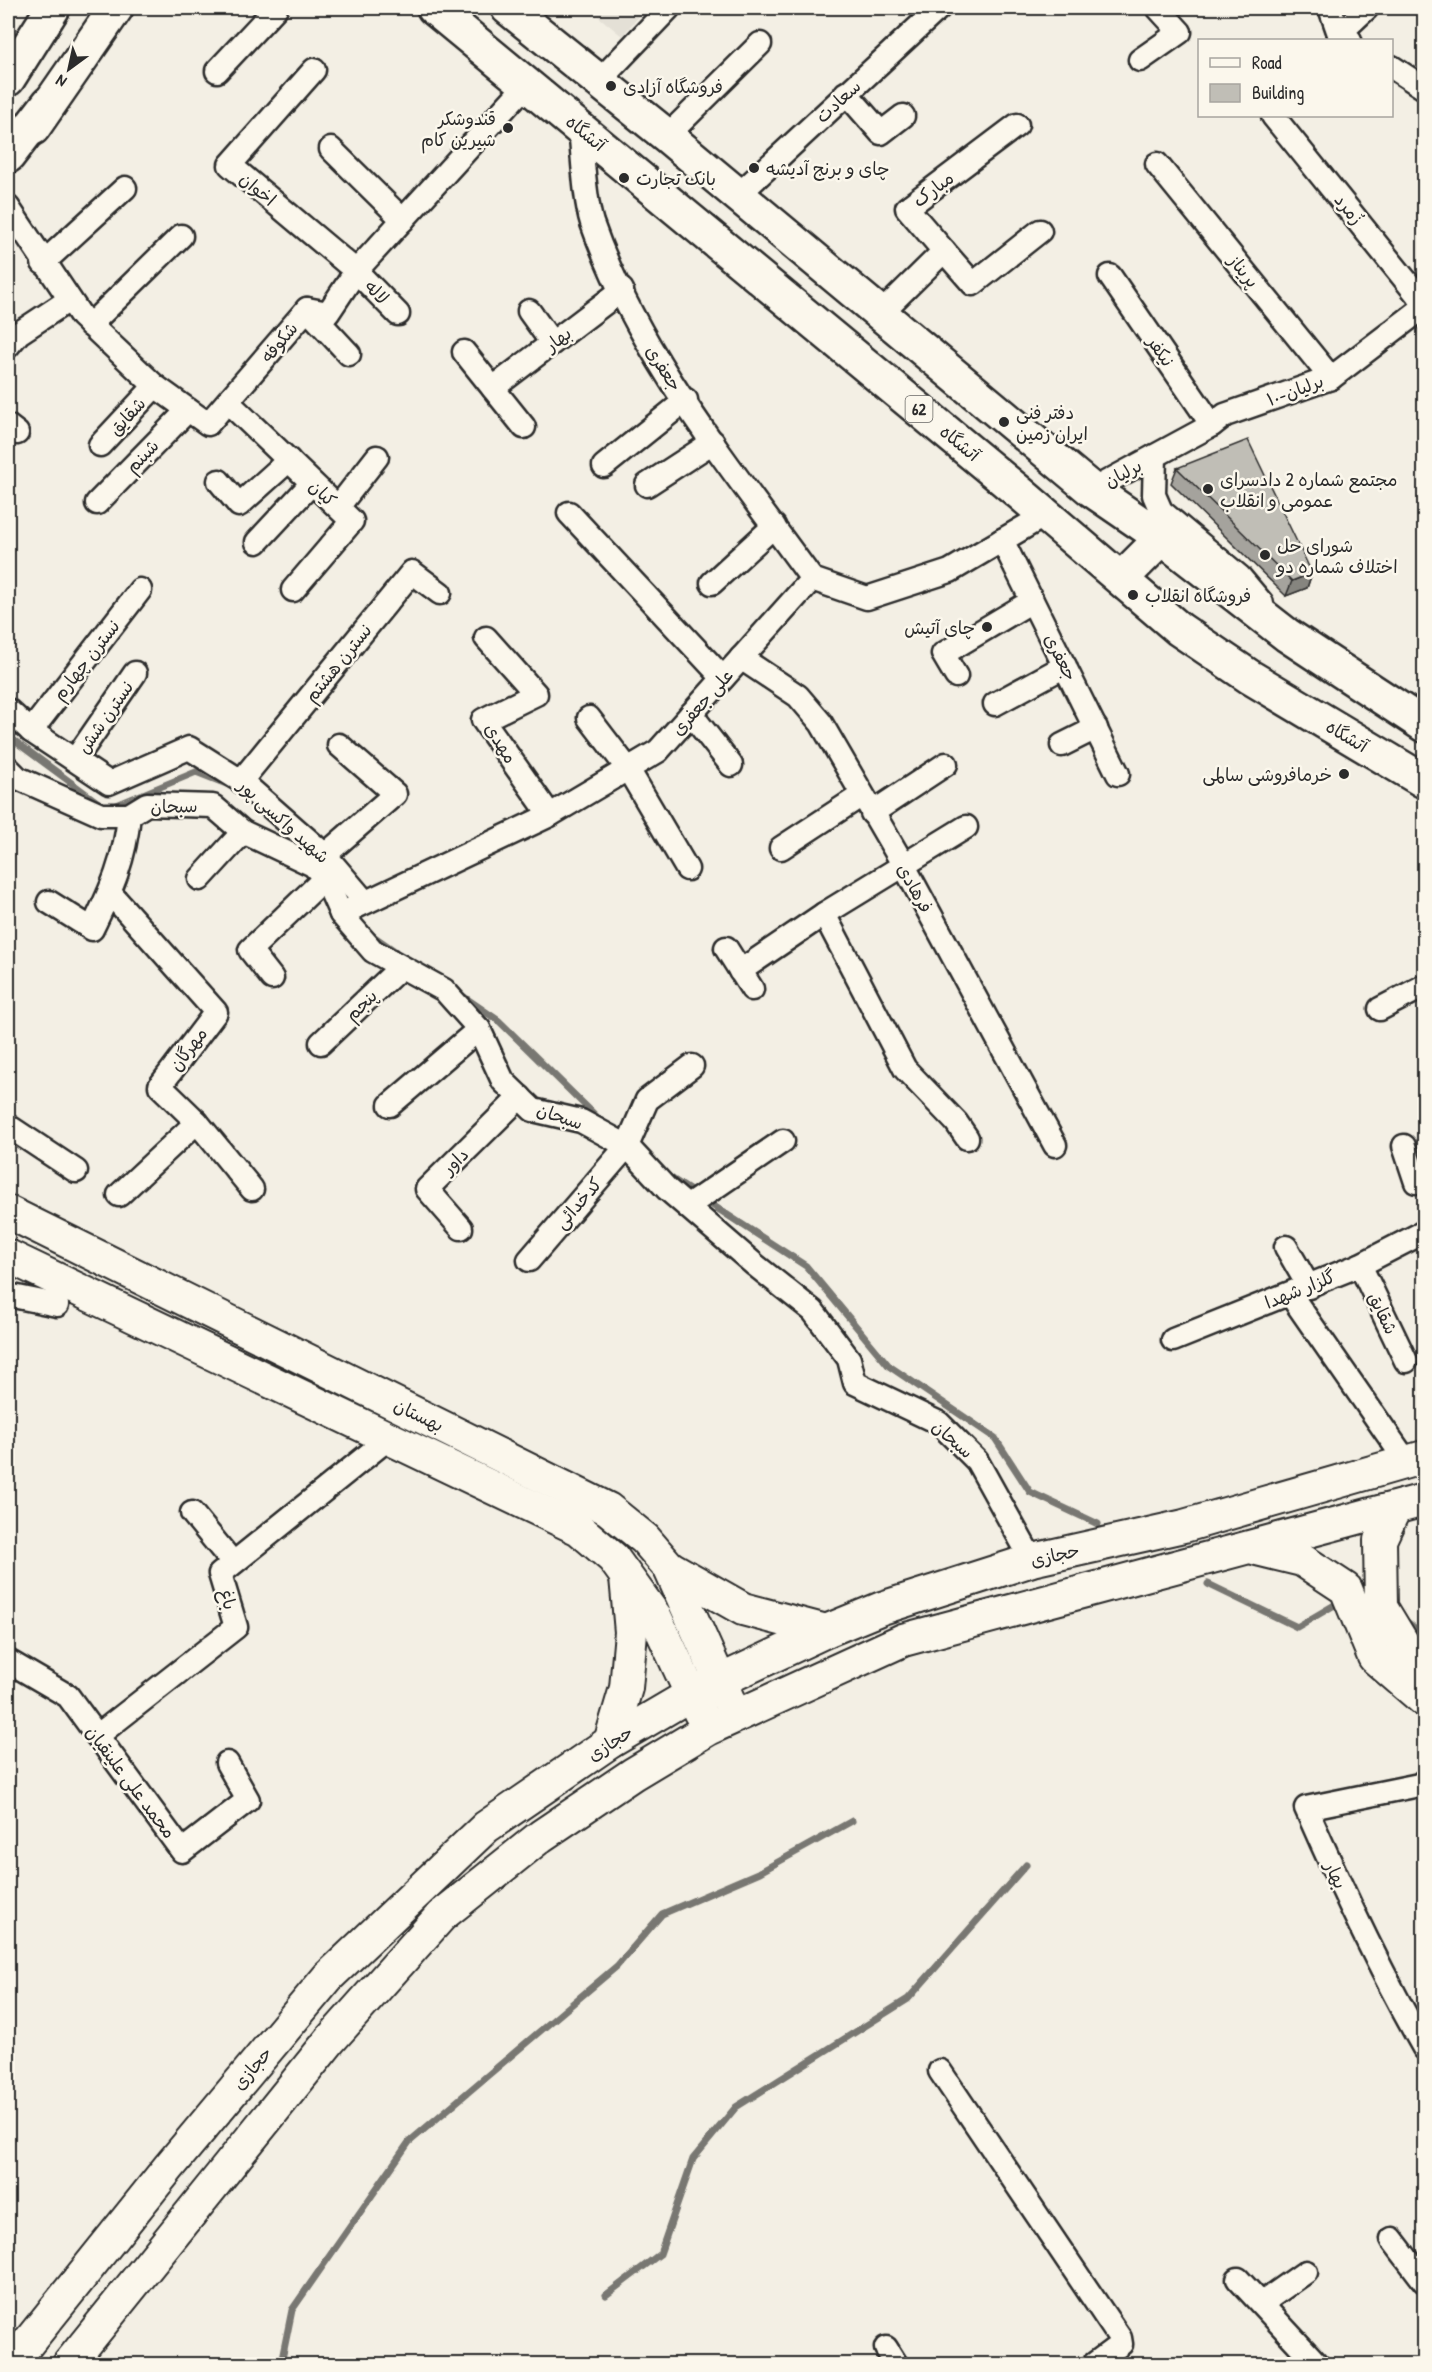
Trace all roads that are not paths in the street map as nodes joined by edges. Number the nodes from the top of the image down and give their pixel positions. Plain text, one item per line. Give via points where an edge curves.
1 (53, 8) edge
2 (116, 8) edge
3 (276, 8) edge
4 (508, 8) edge
5 (669, 8) edge
6 (939, 8) edge
7 (1330, 8) edge
8 (1367, 8) edge
9 (436, 10) edge
10 (1168, 11) edge
11 (1344, 37) edge
12 (760, 44) dead end
13 (1140, 60) dead end
14 (1393, 68) edge
15 (314, 70) dead end
16 (217, 71) dead end
17 (8, 79) edge
18 (599, 81) junction
19 (526, 84) junction
20 (1425, 88) edge
21 (846, 93) junction
22 (48, 103) junction
23 (903, 116) dead end
24 (1274, 117) edge
25 (1017, 125) dead end
26 (580, 128) junction
27 (667, 136) junction
28 (331, 149) dead end
29 (8, 156) edge
30 (1157, 164) dead end
31 (8, 171) edge
32 (125, 188) dead end
33 (737, 196) junction
34 (8, 207) edge
35 (403, 220) junction
36 (1040, 231) dead end
37 (181, 236) dead end
38 (944, 251) junction
39 (43, 263) junction
40 (356, 271) junction
41 (1110, 276) dead end
42 (622, 290) junction
43 (69, 300) junction
44 (1425, 305) edge
45 (307, 309) junction
46 (529, 311) dead end
47 (398, 314) dead end
48 (880, 314) junction
49 (90, 325) junction
50 (552, 344) junction
51 (8, 346) edge
52 (464, 352) dead end
53 (349, 354) dead end
54 (1331, 378) junction
55 (155, 386) junction
56 (493, 388) junction
57 (686, 400) junction
58 (228, 402) junction
59 (188, 410) junction
60 (1212, 425) junction
61 (524, 427) dead end
62 (713, 442) junction
63 (100, 445) dead end
64 (1155, 456) junction
65 (377, 457) dead end
66 (289, 460) junction
67 (604, 466) dead end
68 (219, 481) dead end
69 (312, 483) junction
70 (647, 485) dead end
71 (1092, 490) junction
72 (97, 503) dead end
73 (338, 507) junction
74 (569, 513) dead end
75 (1045, 515) junction
76 (774, 526) junction
77 (1162, 538) junction
78 (1002, 540) junction
79 (257, 542) dead end
80 (1122, 578) junction
81 (812, 579) junction
82 (712, 583) dead end
83 (140, 590) dead end
84 (293, 590) dead end
85 (440, 594) dead end
86 (1032, 601) junction
87 (1287, 635) junction
88 (486, 638) dead end
89 (741, 658) junction
90 (1065, 666) junction
91 (135, 673) dead end
92 (956, 676) dead end
93 (723, 678) junction
94 (995, 704) dead end
95 (8, 710) edge
96 (691, 714) junction
97 (589, 718) dead end
98 (1425, 725) edge
99 (1096, 728) junction
100 (31, 731) junction
101 (339, 745) dead end
102 (1062, 745) dead end
103 (75, 760) junction
104 (946, 764) dead end
105 (732, 765) dead end
106 (628, 769) junction
107 (1118, 774) dead end
108 (11, 779) edge
109 (242, 781) junction
110 (1425, 781) edge
111 (867, 804) junction
112 (129, 815) junction
113 (550, 815) junction
114 (966, 827) dead end
115 (243, 832) junction
116 (781, 848) dead end
117 (325, 855) junction
118 (903, 864) junction
119 (687, 869) dead end
120 (325, 878) junction
121 (200, 879) dead end
122 (110, 893) junction
123 (49, 902) dead end
124 (365, 902) junction
125 (341, 914) junction
126 (824, 914) junction
127 (726, 948) dead end
128 (401, 967) junction
129 (740, 970) junction
130 (272, 978) dead end
131 (1425, 986) edge
132 (752, 989) dead end
133 (1380, 1010) dead end
134 (479, 1029) junction
135 (321, 1043) dead end
136 (692, 1066) dead end
137 (520, 1097) junction
138 (390, 1105) dead end
139 (197, 1122) junction
140 (8, 1126) edge
141 (967, 1138) dead end
142 (783, 1141) dead end
143 (1055, 1145) dead end
144 (627, 1146) junction
145 (1404, 1146) dead end
146 (76, 1171) dead end
147 (1425, 1178) edge
148 (252, 1188) dead end
149 (118, 1195) dead end
150 (688, 1206) junction
151 (8, 1212) edge
152 (461, 1228) dead end
153 (1425, 1232) edge
154 (1286, 1247) dead end
155 (8, 1256) edge
156 (529, 1260) dead end
157 (1360, 1265) junction
158 (1299, 1290) junction
159 (8, 1295) edge
160 (57, 1305) dead end
161 (1173, 1340) dead end
162 (1406, 1361) dead end
163 (389, 1438) junction
164 (1415, 1459) edge
165 (1425, 1500) edge
166 (1394, 1510) junction
167 (192, 1513) dead end
168 (1253, 1548) junction
169 (1032, 1560) junction
170 (232, 1563) junction
171 (669, 1567) junction
172 (626, 1576) junction
173 (826, 1631) junction
174 (8, 1661) edge
175 (1425, 1666) edge
176 (719, 1681) junction
177 (690, 1695) junction
178 (1425, 1700) edge
179 (737, 1716) junction
180 (708, 1729) junction
181 (97, 1736) junction
182 (610, 1742) junction
183 (227, 1763) dead end
184 (1425, 1781) edge
185 (1425, 2048) edge
186 (940, 2071) dead end
187 (213, 2114) junction
188 (226, 2168) junction
189 (150, 2191) junction
190 (1392, 2239) dead end
191 (152, 2260) junction
192 (1306, 2272) dead end
193 (1238, 2279) dead end
194 (1425, 2281) edge
195 (1262, 2303) junction
196 (11, 2364) edge
197 (69, 2364) edge
198 (1094, 2364) edge
199 (1317, 2364) edge

1 - 17 main road
2 - 22 main road
3 - 16 street
4 - 18 main road
5 - 18 street
6 - 21 street, سعادت
7 - 11 street
8 - 11 street
9 - 19 main road, آتشگاه / 62
10 - 13 street via 1179,32
12 - 27 street
14 - 20 street
15 - 40 street, اخوان via 230,165
18 - 27 main road
19 - 26 main road, آتشگاه / 62
19 - 35 street, شکوفه
21 - 23 street via 881,133
21 - 33 street, سعادت
22 - 29 main road
22 - 31 main road
24 - 44 street, زُمرد
25 - 38 street, مبارک via 907,208
26 - 42 street, جعفری via 592,221
26 - 75 main road, آتشگاه / 62
27 - 33 main road
28 - 35 street
30 - 54 street, پریناز
32 - 39 street
33 - 48 main road
34 - 39 street, شکوفه
35 - 40 street, شکوفه
36 - 38 street via 974,284
37 - 49 street
38 - 48 street
39 - 43 street, شکوفه
40 - 45 street, شکوفه via 328,313
40 - 47 street, لاله
41 - 60 street, نیکفر
42 - 50 street, بهار
42 - 57 street, جعفری via 643,336
43 - 49 street, شکوفه
43 - 51 street via 19,333
44 - 54 street, ۱۰-برلیان
45 - 53 street
45 - 58 street, شکوفه
46 - 50 street
48 - 71 main road
49 - 55 street, شکوفه
50 - 56 street, بهار
52 - 56 street
54 - 60 street, ۱۰-برلیان via 1226,415
55 - 59 street, شکوفه
55 - 63 street, شقایق
56 - 61 street
57 - 62 street, جعفری
57 - 67 street
58 - 59 street, شکوفه via 208,424
58 - 66 street, کیان
59 - 72 street, شبنم
60 - 64 street, ۱۰-برلیان
62 - 70 street
62 - 76 street, جعفری
64 - 71 street, برلیان
64 - 87 street via 1154,495 1161,510 1240,577
65 - 73 street
66 - 68 street via 239,505
66 - 69 street, کیان
69 - 73 street, کیان
69 - 79 street
71 - 77 main road
73 - 84 street, کیان via 352,521
74 - 93 street
75 - 78 street
75 - 80 main road, آتشگاه / 62
76 - 81 street, جعفری
76 - 82 street
77 - 80 main road
77 - 87 main road
78 - 81 street via 950,571 867,598
78 - 86 street, جعفری
80 - 110 main road, آتشگاه / 62 via 1179,629 1250,677
81 - 89 street, علی جعفری
83 - 100 street, نسترن چهارم
85 - 109 street, نسترن هشتم via 412,572
86 - 90 street, جعفری
86 - 92 street via 943,654
87 - 98 main road
88 - 113 street, مهدی via 536,693 483,720
89 - 93 street, علی جعفری
89 - 111 street, فرهادی via 798,696 821,723
90 - 94 street
90 - 99 street, جعفری
91 - 103 street, نسترن شش
93 - 96 street, علی جعفری
95 - 100 street, شهید واکسی پور
96 - 105 street
96 - 106 street, علی جعفری via 658,751
97 - 106 street
99 - 102 street
99 - 107 street, جعفری
100 - 103 street, شهید واکسی پور
101 - 117 street via 396,794
103 - 109 street, شهید واکسی پور via 109,783 189,748
104 - 111 street
106 - 113 street, علی جعفری
106 - 119 street
108 - 112 street, سبحان via 101,815
109 - 117 street, شهید واکسی پور
111 - 116 street
111 - 118 street, فرهادی
112 - 115 street, سبحان via 147,804 213,806
112 - 122 street via 126,847
113 - 124 street, علی جعفری
114 - 118 street
115 - 120 street, سبحان via 314,865
115 - 121 street
117 - 124 street, شهید واکسی پور
118 - 126 street
118 - 143 street, فرهادی
120 - 125 street, سبحان
120 - 130 street via 250,951
122 - 123 street via 92,929
122 - 139 street, مهرگان via 216,1012 160,1086
124 - 125 street, علی جعفری
125 - 128 street, سبحان via 373,951
126 - 129 street
126 - 141 street via 905,1069
127 - 129 street
128 - 134 street, سبحان via 444,990
128 - 135 street, پنجم
129 - 132 street
131 - 133 street
134 - 137 street, سبحان via 503,1081
134 - 138 street
136 - 144 street, کدخدائی via 647,1100
137 - 144 street, سبحان via 533,1110 581,1121
137 - 152 street, داور via 427,1189
139 - 148 street
139 - 149 street
140 - 146 street
142 - 150 street
144 - 150 street, سبحان
144 - 156 street, کدخدائی
145 - 147 street via 1416,1182
150 - 169 street, سبحان via 813,1311 849,1359 855,1383 939,1423 977,1461
151 - 171 main road, بهستان via 608,1509 645,1539
153 - 157 street, گلزار شهدا
154 - 158 street
155 - 163 main road, بهستان
157 - 158 street, گلزار شهدا
157 - 162 street, شقایق
158 - 161 street, گلزار شهدا
158 - 164 street
159 - 160 street
163 - 170 street, باغ
163 - 172 main road, بهستان via 579,1529 613,1558
164 - 169 main road, حجازی via 1184,1526
165 - 166 main road
166 - 168 main road
166 - 175 main road via 1380,1540 1381,1607 1410,1655
167 - 170 street
168 - 178 main road via 1302,1560 1346,1589 1374,1657
168 - 179 main road via 903,1640
169 - 173 main road, حجازی via 882,1608
170 - 181 street, باغ via 220,1574 236,1627
171 - 173 main road via 744,1609
171 - 176 main road, بهستان
172 - 177 main road, بهستان via 655,1616
172 - 182 main road via 631,1632 627,1677
173 - 176 main road, حجازی
174 - 181 street, محمد علی علینقیان via 68,1696
176 - 177 main road, حجازی
176 - 179 main road, بهستان
177 - 180 main road, بهستان
177 - 182 main road, حجازی
179 - 180 main road
180 - 188 main road via 633,1773 541,1836 441,1916 331,2039
181 - 183 street, محمد علی علینقیان via 182,1851 248,1800
182 - 187 main road, حجازی via 486,1827 328,1977
184 - 185 street, بهار via 1306,1808 1334,1874
186 - 198 street via 1120,2338 1117,2349
187 - 188 main road via 199,2142 200,2156
187 - 189 main road, حجازی
188 - 191 main road
189 - 191 main road via 165,2204 166,2215
189 - 196 main road, حجازی
190 - 194 street
191 - 197 main road
192 - 195 street
193 - 195 street
195 - 199 street

